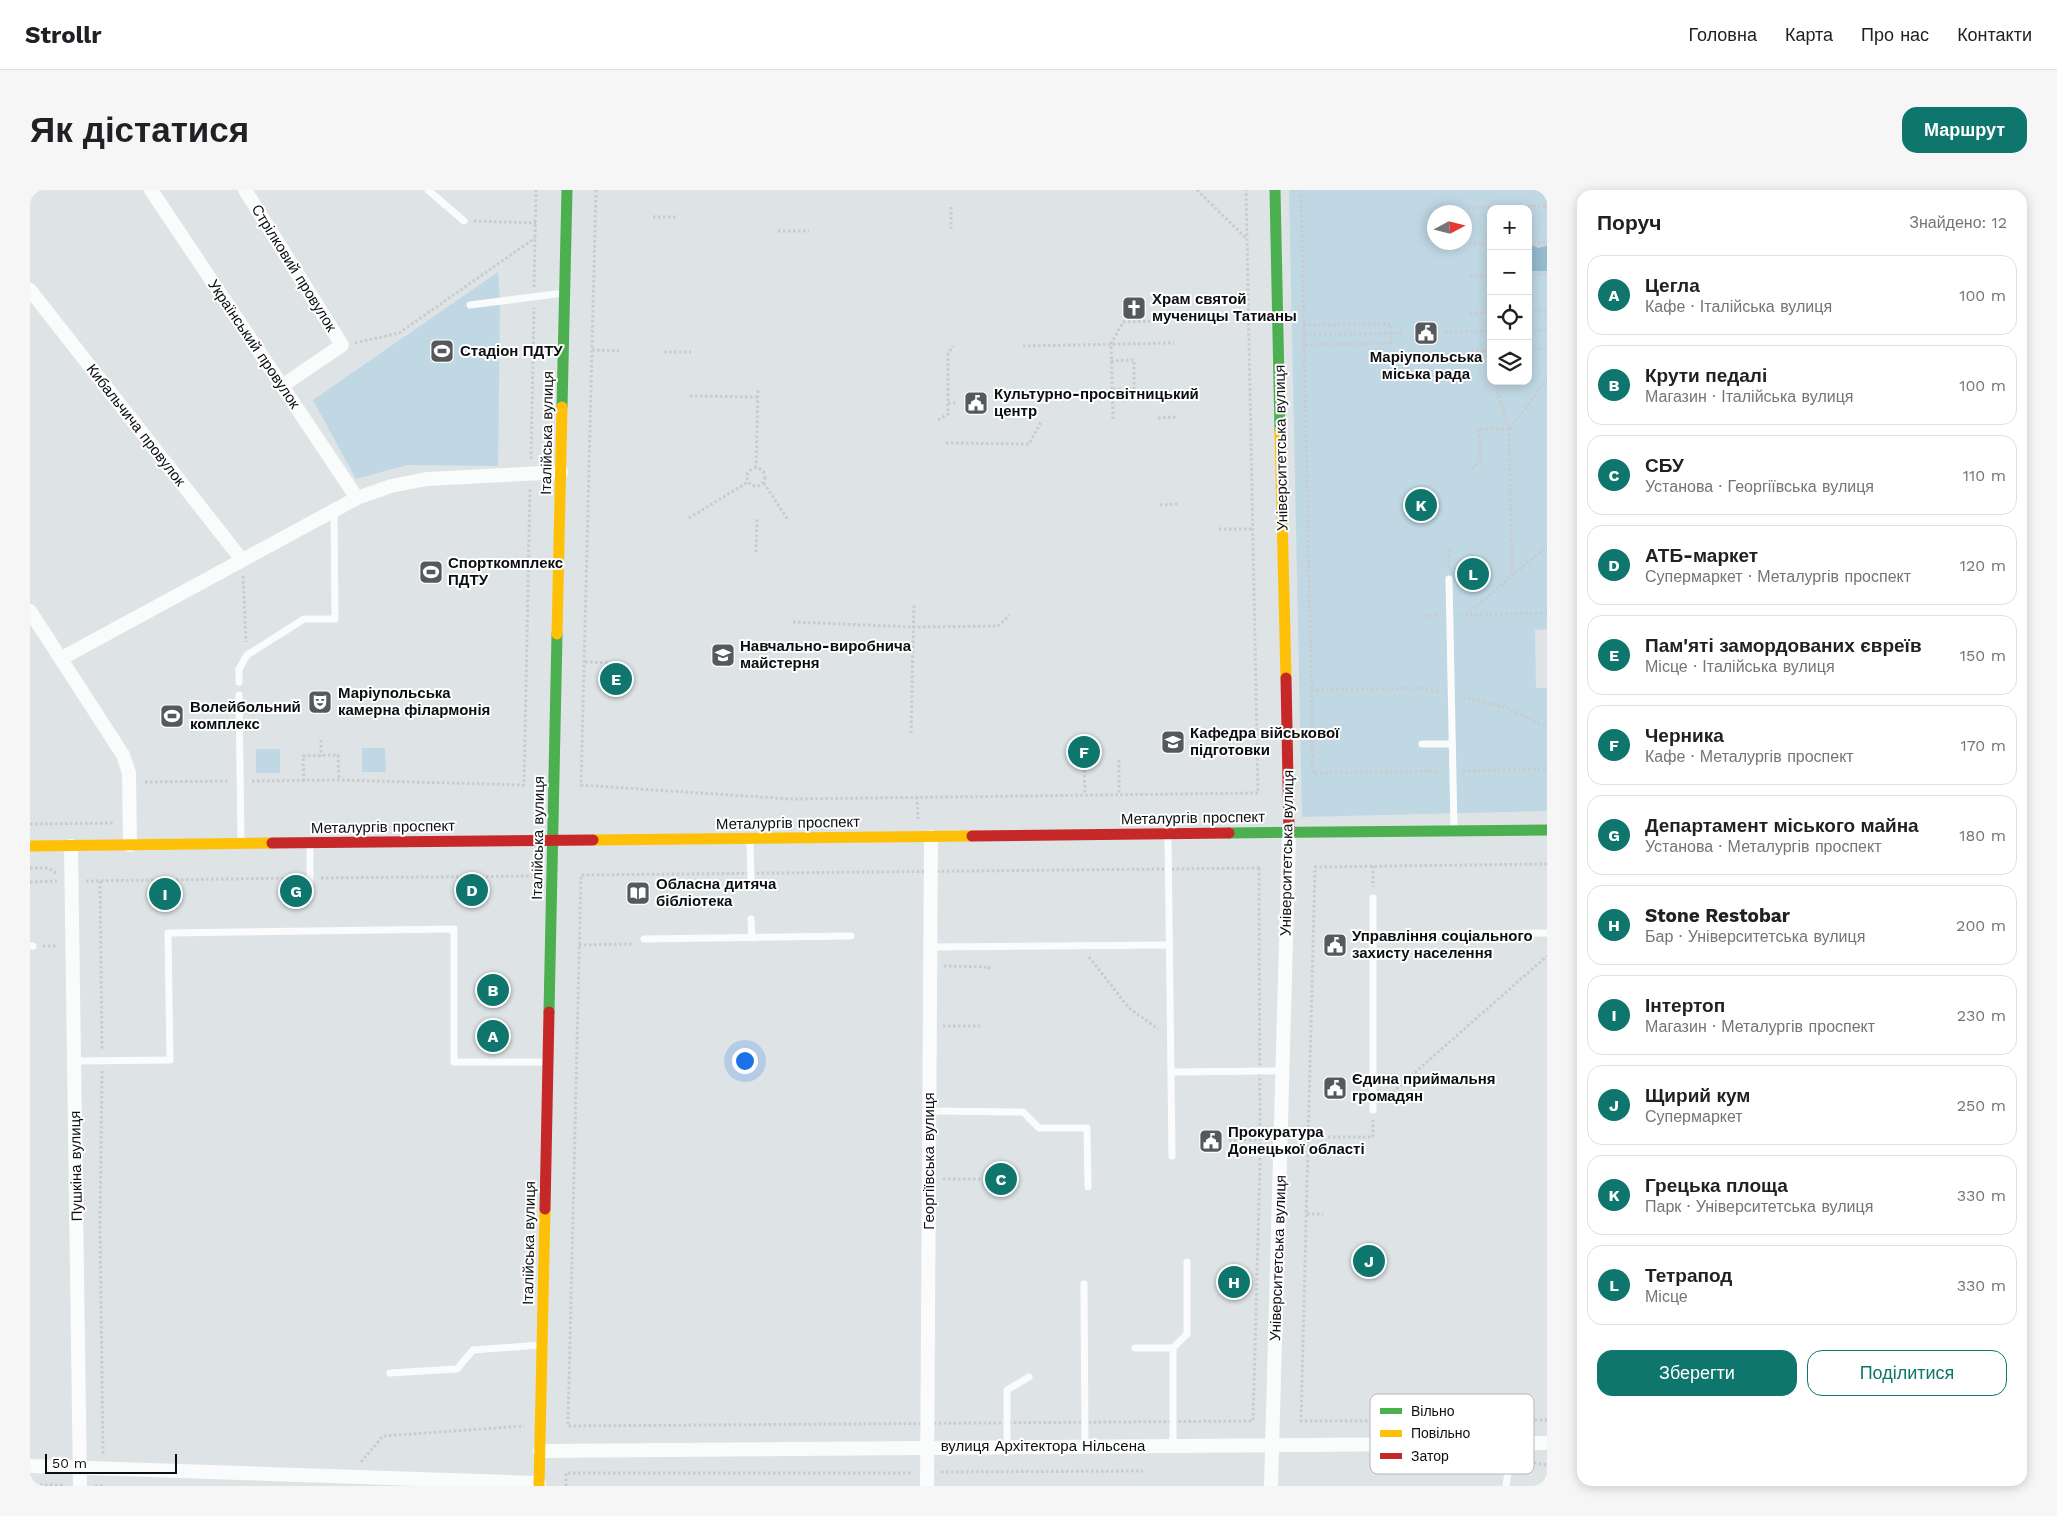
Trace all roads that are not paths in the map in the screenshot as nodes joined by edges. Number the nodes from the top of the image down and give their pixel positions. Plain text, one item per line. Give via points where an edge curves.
1 (151, 190) edge
2 (245, 190) edge
3 (428, 190) edge
4 (567, 190) edge
5 (1276, 190) edge
6 (464, 221) road end
7 (30, 290) edge
8 (564, 293) junction
9 (470, 305) dead end
10 (282, 386) junction
11 (561, 472) junction
12 (357, 498) junction
13 (334, 511) junction
14 (242, 560) junction
15 (1449, 579) road end
16 (30, 611) edge
17 (62, 658) junction
18 (239, 682) dead end
19 (239, 695) dead end
20 (1422, 744) dead end
21 (1452, 744) junction
22 (1547, 830) edge
23 (1454, 831) junction
24 (1289, 832) junction
25 (1168, 834) junction
26 (932, 836) junction
27 (750, 838) junction
28 (553, 841) junction
29 (310, 843) junction
30 (241, 844) junction
31 (130, 845) junction
32 (30, 846) edge
33 (71, 846) junction
34 (310, 881) road end
35 (751, 881) dead end
36 (1373, 898) dead end
37 (751, 919) dead end
38 (1547, 933) edge
39 (1373, 934) junction
40 (851, 936) dead end
41 (752, 938) junction
42 (641, 942) road end
43 (1169, 945) junction
44 (930, 947) junction
45 (74, 1061) junction
46 (548, 1062) junction
47 (1283, 1070) junction
48 (1171, 1072) junction
49 (1373, 1110) road end
50 (930, 1111) junction
51 (1172, 1156) dead end
52 (1088, 1188) dead end
53 (1187, 1262) dead end
54 (1084, 1284) dead end
55 (542, 1345) junction
56 (1135, 1348) dead end
57 (1173, 1348) junction
58 (390, 1373) dead end
59 (1029, 1377) dead end
60 (1534, 1443) edge
61 (1547, 1443) edge
62 (1370, 1444) edge
63 (1273, 1445) junction
64 (1085, 1446) junction
65 (1173, 1446) junction
66 (928, 1447) junction
67 (1007, 1447) junction
68 (540, 1451) junction
69 (30, 1466) edge
70 (80, 1469) junction
71 (928, 1479) edge
72 (539, 1484) edge
73 (80, 1486) edge
74 (1271, 1486) edge

1 - 10 street, Український провулок
2 - 10 street, Стрілковий провулок via 342,346
3 - 6 lane
4 - 8 street, Італійська вулиця
5 - 24 street, Університетська вулиця
7 - 14 street, Кибальчича провулок
8 - 9 lane
8 - 11 street, Італійська вулиця
10 - 12 street, Український провулок
11 - 12 street via 426,479 391,486
11 - 28 street, Італійська вулиця
12 - 13 street
13 - 14 street
13 - 18 lane via 335,619 304,619 247,655 239,669
14 - 17 street
15 - 21 lane
16 - 17 street
17 - 31 street via 127,764
19 - 30 lane
20 - 21 lane
21 - 23 lane
22 - 23 street, Металургів проспект
23 - 24 street, Металургів проспект
24 - 25 street, Металургів проспект
24 - 47 street, Університетська вулиця
25 - 26 street, Металургів проспект
25 - 43 lane
26 - 27 street, Металургів проспект
26 - 44 street, Георгіївська вулиця
27 - 28 street, Металургів проспект
27 - 35 lane
28 - 29 street, Металургів проспект
28 - 46 street, Італійська вулиця
29 - 30 street, Металургів проспект
29 - 34 lane
30 - 31 street, Металургів проспект
31 - 33 street, Металургів проспект
32 - 33 street, Металургів проспект
33 - 45 street, Пушкіна вулиця
36 - 39 lane
37 - 41 lane
38 - 39 lane
39 - 49 lane
40 - 41 lane
41 - 42 lane
43 - 44 lane
43 - 48 lane
44 - 50 street, Георгіївська вулиця
45 - 46 lane via 170,1060 168,933 454,929 454,1062
45 - 70 street, Пушкіна вулиця
46 - 55 street, Італійська вулиця
47 - 48 lane
47 - 63 street, Університетська вулиця
48 - 51 lane
50 - 52 lane via 1023,1112 1039,1128 1087,1128
50 - 66 street, Георгіївська вулиця
53 - 57 lane via 1187,1334
54 - 64 lane
55 - 58 lane via 473,1350 457,1369
55 - 68 street, Італійська вулиця
56 - 57 lane
57 - 65 lane
59 - 67 lane via 1007,1390
60 - 61 street, вулиця Архітектора Нільсена
62 - 63 street, вулиця Архітектора Нільсена
63 - 65 street, вулиця Архітектора Нільсена
63 - 74 street, Університетська вулиця
64 - 65 street, вулиця Архітектора Нільсена
64 - 67 street, вулиця Архітектора Нільсена
66 - 67 street, вулиця Архітектора Нільсена
66 - 68 street, вулиця Архітектора Нільсена
66 - 71 street, Георгіївська вулиця
68 - 72 street, Італійська вулиця
69 - 70 street
70 - 72 street
70 - 73 street, Пушкіна вулиця

